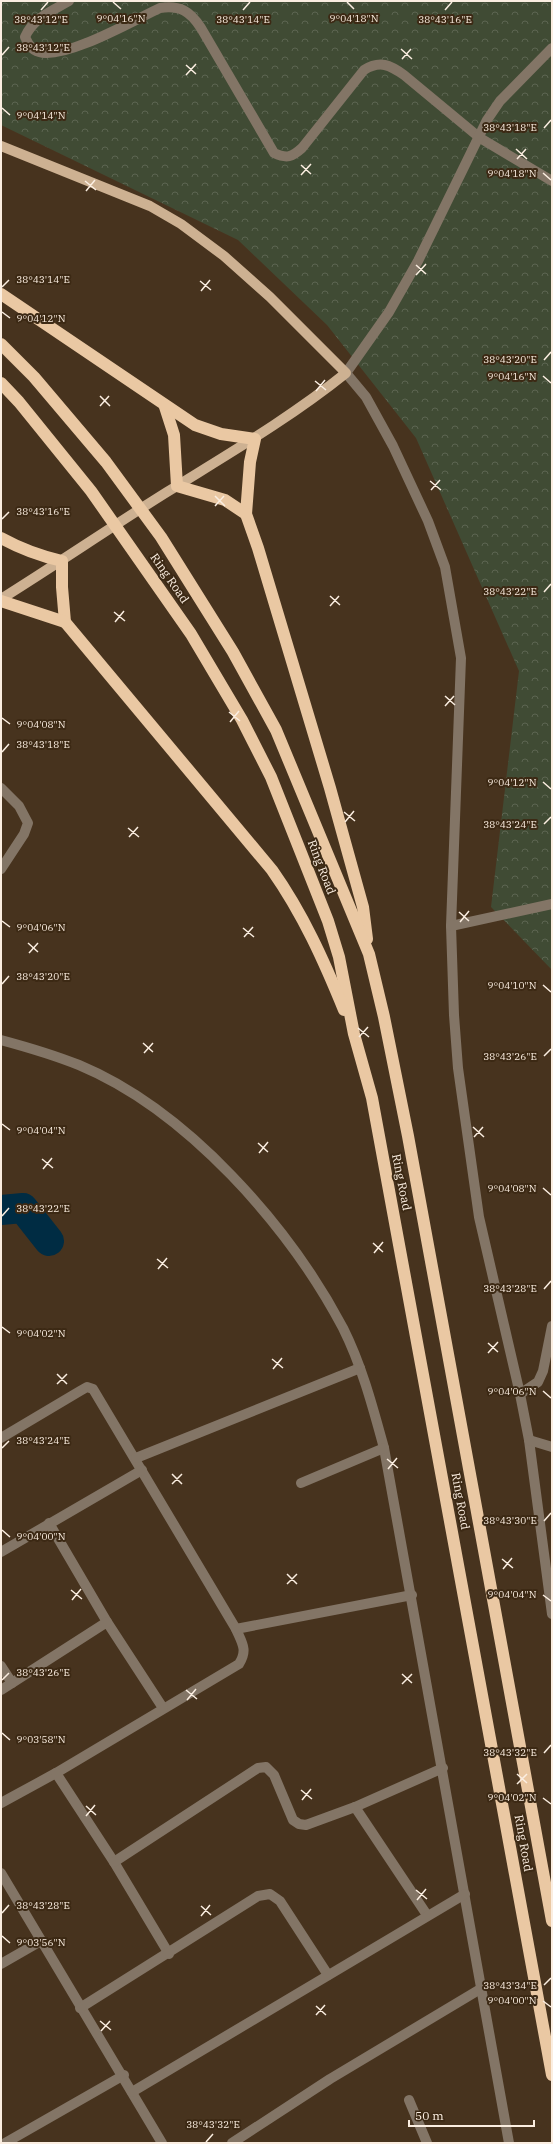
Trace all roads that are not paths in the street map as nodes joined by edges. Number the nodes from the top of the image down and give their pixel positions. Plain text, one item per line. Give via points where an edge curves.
1 (69, 1) edge
2 (552, 48) edge
3 (480, 138) junction
4 (1, 146) edge
5 (552, 181) edge
6 (1, 294) edge
7 (1, 344) edge
8 (346, 373) junction
9 (1, 383) edge
10 (165, 407) junction
11 (254, 439) junction
12 (172, 489) junction
13 (246, 514) junction
14 (1, 538) edge
15 (62, 561) junction
16 (1, 600) edge
17 (65, 622) junction
18 (1, 788) edge
19 (1, 869) edge
20 (552, 904) edge
21 (452, 926) junction
22 (369, 954) junction
23 (354, 1034) junction
24 (1, 1040) edge
25 (552, 1326) edge
26 (360, 1368) junction
27 (520, 1394) junction
28 (1, 1438) edge
29 (529, 1440) junction
30 (552, 1447) edge
31 (384, 1448) junction
32 (136, 1458) junction
33 (142, 1470) junction
34 (301, 1482) dead end
35 (49, 1523) junction
36 (1, 1552) edge
37 (412, 1595) junction
38 (552, 1614) edge
39 (107, 1622) junction
40 (236, 1629) junction
41 (1, 1666) edge
42 (12, 1683) junction
43 (1, 1690) edge
44 (163, 1708) junction
45 (443, 1768) junction
46 (56, 1773) junction
47 (1, 1803) edge
48 (355, 1807) junction
49 (114, 1862) junction
50 (1, 1873) edge
51 (465, 1894) junction
52 (427, 1915) junction
53 (552, 1921) edge
54 (41, 1941) junction
55 (169, 1954) junction
56 (1, 1964) edge
57 (328, 1975) junction
58 (482, 1988) junction
59 (80, 2008) junction
60 (124, 2075) junction
61 (552, 2076) edge
62 (132, 2092) junction
63 (409, 2100) dead end
64 (5, 2143) edge
65 (162, 2143) edge
66 (232, 2143) edge
67 (427, 2143) edge
68 (509, 2143) edge

1 - 3 street via 38,19 29,28 25,36 28,45 38,52 51,53 72,49 160,8 173,6 182,9 196,21 274,153 284,158 293,157 302,148 364,70 373,64 382,63 392,66 404,75
2 - 3 street via 500,100 487,120
3 - 5 street
3 - 8 street via 418,261 389,312
4 - 8 main road via 150,206 181,224 224,256 270,296
6 - 10 highway
7 - 22 highway, Ring Road via 34,377 106,462 161,537 233,652 276,730
8 - 11 main road
8 - 21 street via 366,397 393,446 428,521 445,566 461,658
9 - 23 highway, Ring Road via 91,491 191,634 242,720 271,777 328,921 339,957
10 - 11 highway via 195,425 221,434
10 - 12 highway via 174,435
11 - 12 main road
11 - 13 highway
12 - 13 highway via 225,500
12 - 15 main road
13 - 22 highway via 330,788 363,907
14 - 15 highway via 41,556
15 - 16 main road
15 - 17 highway
16 - 17 highway
17 - 23 highway via 272,870 290,895 310,932
18 - 19 street via 19,806 28,823 24,834
20 - 21 street
21 - 27 street via 454,1015 466,1132 479,1217
22 - 53 highway, Ring Road via 410,1144
23 - 61 highway, Ring Road via 372,1098
24 - 26 street via 79,1066 119,1086 156,1110 196,1142 275,1224 311,1275 343,1329
25 - 27 street via 543,1371 538,1382
26 - 31 street
26 - 32 street
27 - 29 street
28 - 32 street via 87,1387 93,1389 99,1397
29 - 30 street
29 - 38 street
31 - 34 street
31 - 37 street
32 - 33 street
33 - 35 street
33 - 40 street
35 - 36 street
35 - 39 street
37 - 40 street
37 - 45 street
39 - 42 street
39 - 44 street
40 - 44 street via 244,1655 239,1664
41 - 42 street
42 - 43 street
44 - 46 street
45 - 48 street
45 - 51 street
46 - 47 street
46 - 49 street
48 - 49 street via 306,1825 299,1824 293,1820 274,1775 266,1767 258,1768
48 - 52 street
49 - 55 street
50 - 54 street
51 - 52 street
51 - 58 street
52 - 57 street
54 - 56 street
54 - 59 street
55 - 57 street via 258,1896 270,1894 280,1901
55 - 59 street
57 - 62 street
58 - 66 street via 330,2079
58 - 68 street
59 - 60 street
60 - 62 street
60 - 64 street
62 - 65 street
63 - 67 street

